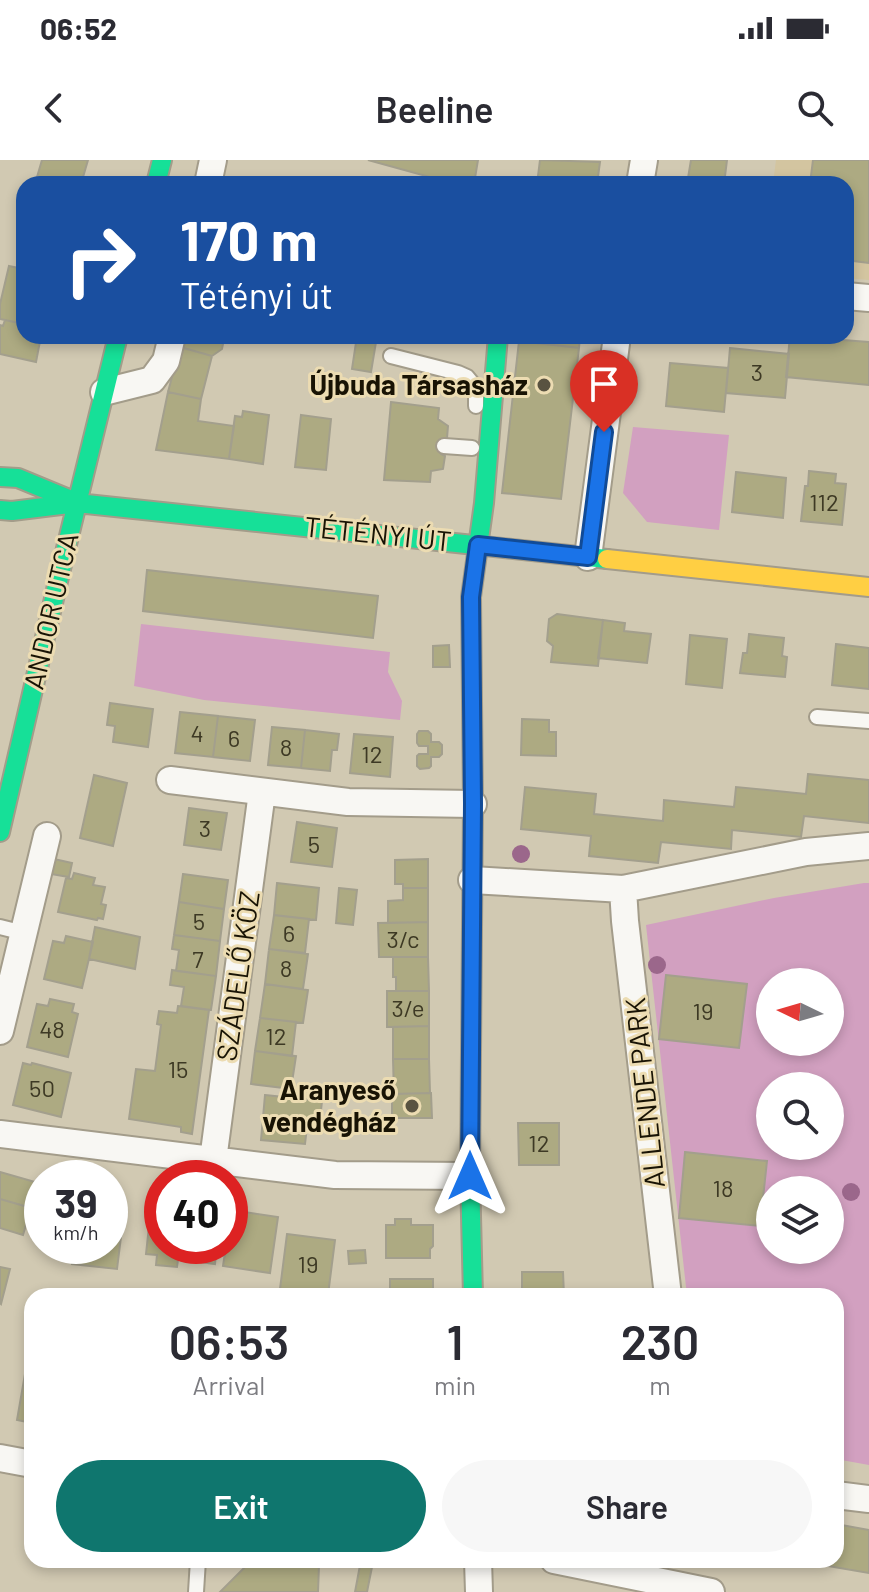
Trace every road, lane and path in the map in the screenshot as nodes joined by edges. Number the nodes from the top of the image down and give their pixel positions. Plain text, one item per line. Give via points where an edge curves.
1 (116, 344) edge
2 (170, 344) edge
3 (497, 344) edge
4 (616, 344) edge
5 (391, 356) dead end
6 (104, 392) junction
7 (444, 446) dead end
8 (0, 477) edge
9 (77, 503) junction
10 (0, 510) edge
11 (467, 540) junction
12 (588, 557) junction
13 (869, 587) edge
14 (817, 717) dead end
15 (869, 721) edge
16 (170, 780) dead end
17 (262, 792) junction
18 (473, 804) junction
19 (0, 832) edge
20 (47, 836) dead end
21 (869, 846) edge
22 (472, 880) junction
23 (623, 889) junction
24 (12, 930) edge
25 (0, 1031) edge
26 (0, 1134) edge
27 (213, 1160) joint
28 (248, 1164) edge
29 (470, 1176) junction
30 (473, 1288) edge
31 (667, 1288) edge
32 (0, 1458) edge
33 (24, 1462) edge
34 (844, 1496) edge
35 (869, 1499) edge
36 (198, 1568) edge
37 (478, 1568) edge
38 (593, 1568) edge
39 (196, 1592) edge
40 (479, 1592) edge
41 (711, 1592) edge

1 - 6 street, ANDOR UTCA
2 - 6 street via 152,380
3 - 11 street via 484,503
4 - 12 street
5 - 7 lane via 467,377 476,388 473,442
6 - 9 street, ANDOR UTCA
8 - 9 street, TÉTÉNYI ÚT via 18,478
9 - 10 street, TÉTÉNYI ÚT
9 - 11 street, TÉTÉNYI ÚT
9 - 19 street, ANDOR UTCA
11 - 12 street, TÉTÉNYI ÚT
11 - 18 street
12 - 13 street, TÉTÉNYI ÚT
14 - 15 lane
16 - 17 street
17 - 18 street via 348,802
17 - 27 street, SZÁDELŐ KÖZ
18 - 22 street
20 - 24 street
21 - 23 street via 806,852
22 - 23 street
22 - 29 street
23 - 31 street, ALLENDE PARK
24 - 25 street
26 - 27 street
28 - 29 street via 335,1175
29 - 30 street
32 - 33 street
34 - 35 street
36 - 39 lane
37 - 40 street
38 - 41 street

